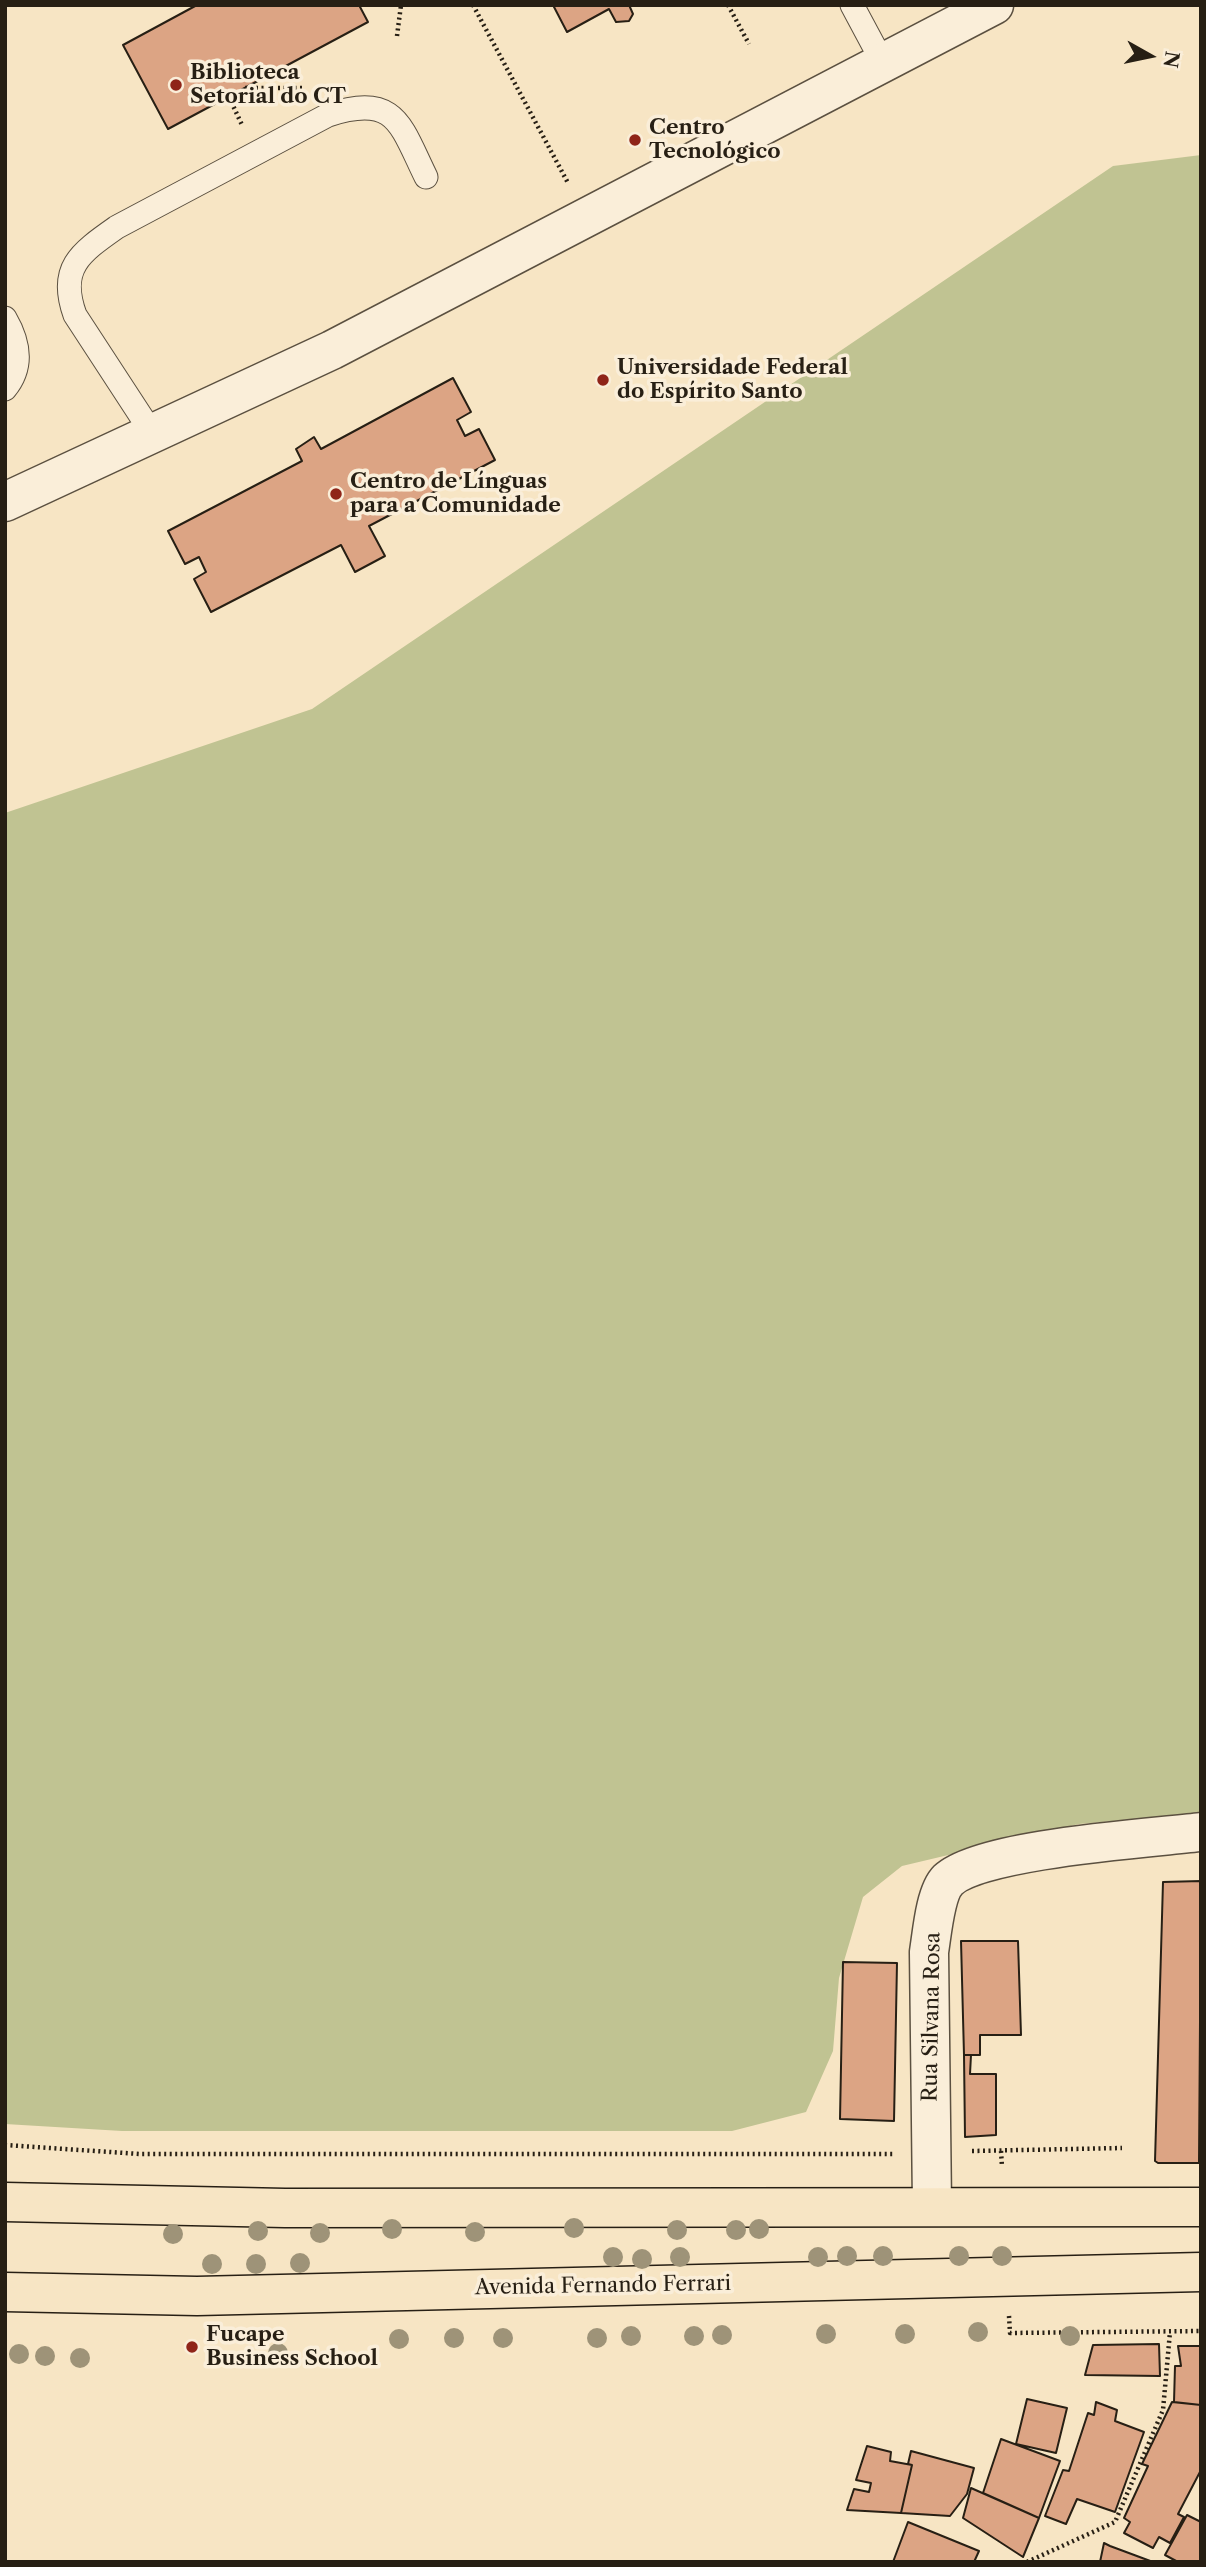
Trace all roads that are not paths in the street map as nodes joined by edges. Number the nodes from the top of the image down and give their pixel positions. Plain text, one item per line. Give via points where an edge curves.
1 (852, 5) edge
2 (994, 5) edge
3 (883, 64) junction
4 (426, 177) dead end
5 (5, 318) edge
6 (5, 389) edge
7 (152, 433) junction
8 (5, 502) edge
9 (1201, 1832) edge
10 (5, 2202) edge
11 (932, 2206) junction
12 (1201, 2207) edge
13 (1201, 2273) edge
14 (5, 2292) edge

1 - 3 lane
2 - 3 street
3 - 7 street via 332,350
4 - 7 lane via 392,115 380,108 356,107 328,115 117,227 88,247 69,278 72,306
5 - 6 lane via 19,353 17,369
7 - 8 street
9 - 11 street, Rua Silvana Rosa via 1000,1857 964,1868 946,1882 935,1911 929,1952
10 - 11 main road via 285,2208
11 - 12 main road
13 - 14 main road, Avenida Fernando Ferrari via 197,2296

